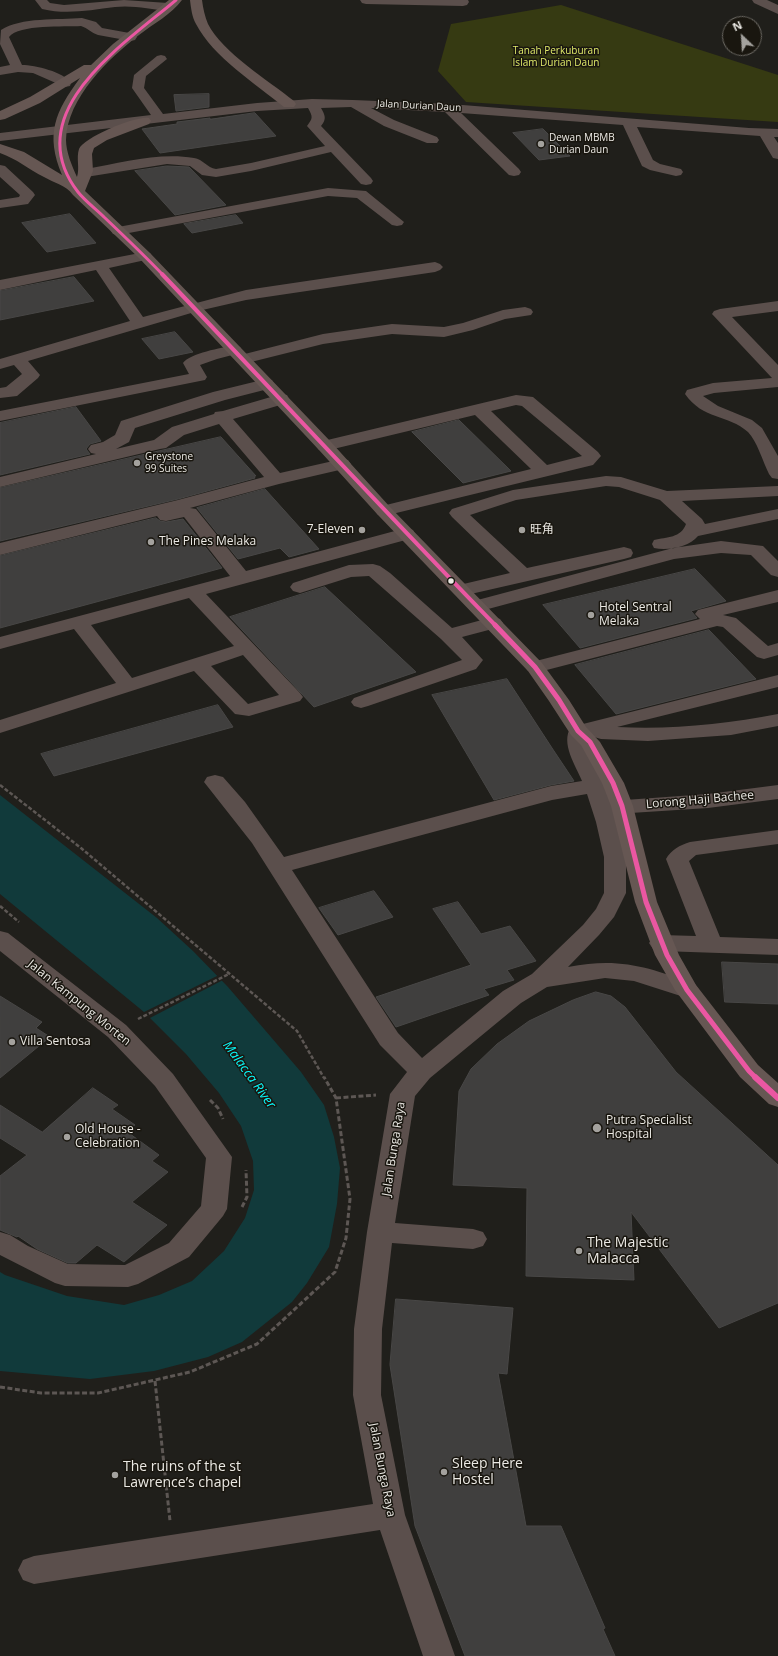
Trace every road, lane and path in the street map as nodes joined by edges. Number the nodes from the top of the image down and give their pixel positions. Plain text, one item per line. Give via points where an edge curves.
1 (41, 0) edge
2 (196, 0) edge
3 (366, 0) edge
4 (758, 0) edge
5 (463, 2) dead end
6 (172, 4) edge
7 (778, 10) edge
8 (131, 37) junction
9 (109, 54) junction
10 (161, 58) dead end
11 (17, 67) junction
12 (0, 71) edge
13 (65, 83) junction
14 (353, 103) junction
15 (289, 104) junction
16 (312, 104) junction
17 (449, 108) junction
18 (0, 116) edge
19 (160, 119) junction
20 (144, 121) junction
21 (628, 122) junction
22 (60, 131) junction
23 (0, 137) edge
24 (432, 140) dead end
25 (774, 142) edge
26 (0, 148) edge
27 (333, 148) junction
28 (0, 169) edge
29 (514, 172) dead end
30 (676, 172) dead end
31 (86, 173) junction
32 (366, 181) dead end
33 (76, 189) junction
34 (0, 204) edge
35 (397, 222) dead end
36 (118, 231) junction
37 (145, 256) junction
38 (100, 265) junction
39 (435, 268) dead end
40 (0, 285) edge
41 (354, 287) dead end
42 (246, 295) junction
43 (778, 306) edge
44 (193, 308) junction
45 (525, 312) dead end
46 (139, 323) junction
47 (239, 355) junction
48 (17, 359) junction
49 (0, 364) edge
50 (778, 374) edge
51 (199, 377) junction
52 (778, 382) edge
53 (266, 384) junction
54 (0, 393) edge
55 (219, 396) junction
56 (281, 399) junction
57 (479, 409) junction
58 (0, 416) edge
59 (221, 416) junction
60 (325, 446) junction
61 (342, 464) junction
62 (0, 471) edge
63 (544, 472) junction
64 (778, 474) edge
65 (276, 479) junction
66 (0, 482) edge
67 (778, 491) edge
68 (666, 496) junction
69 (384, 511) junction
70 (778, 514) edge
71 (693, 532) junction
72 (406, 534) junction
73 (0, 549) edge
74 (0, 557) edge
75 (778, 571) edge
76 (238, 573) junction
77 (523, 575) junction
78 (300, 587) dead end
79 (462, 590) junction
80 (193, 591) junction
81 (778, 596) edge
82 (477, 606) junction
83 (79, 622) junction
84 (493, 623) junction
85 (0, 633) edge
86 (448, 635) junction
87 (0, 643) edge
88 (246, 648) junction
89 (771, 651) edge
90 (198, 663) junction
91 (531, 663) junction
92 (778, 667) edge
93 (778, 682) edge
94 (128, 686) junction
95 (361, 702) dead end
96 (778, 720) edge
97 (0, 727) edge
98 (578, 731) junction
99 (215, 782) dead end
100 (604, 785) junction
101 (778, 792) edge
102 (612, 807) junction
103 (778, 837) edge
104 (278, 866) junction
105 (0, 906) edge
106 (20, 923) dead end
107 (0, 940) edge
108 (661, 943) junction
109 (711, 944) junction
110 (778, 947) edge
111 (230, 974) dead end
112 (540, 980) junction
113 (687, 990) junction
114 (139, 1019) dead end
115 (421, 1072) junction
116 (403, 1094) junction
117 (208, 1097) dead end
118 (336, 1098) dead end
119 (778, 1098) edge
120 (225, 1121) dead end
121 (246, 1166) dead end
122 (240, 1209) dead end
123 (380, 1232) junction
124 (473, 1239) dead end
125 (0, 1242) edge
126 (154, 1380) dead end
127 (390, 1515) junction
128 (173, 1548) junction
129 (34, 1570) dead end
130 (439, 1656) edge

1 - 6 street via 46,6 64,9 117,3
2 - 15 main road via 203,25 214,40
3 - 5 street
4 - 7 street
6 - 8 main road
8 - 9 main road
8 - 11 street via 98,31 92,25 82,22 26,25 11,29 4,37
9 - 13 main road
9 - 22 main road via 79,88
10 - 19 street via 140,75 138,88
11 - 12 street
11 - 13 street via 53,75
13 - 18 main road
14 - 16 street, Jalan Durian Daun
14 - 17 street, Jalan Durian Daun
14 - 24 street via 389,123
15 - 16 street, Jalan Durian Daun
15 - 19 street, Jalan Durian Daun
16 - 27 street via 319,116 314,126
17 - 21 street, Jalan Durian Daun
17 - 29 street
19 - 20 street, Jalan Durian Daun
20 - 22 street, Jalan Durian Daun
20 - 31 main road via 96,139 88,145 85,151
21 - 25 street, Jalan Durian Daun
21 - 30 street via 648,163
22 - 23 street, Jalan Durian Daun
22 - 33 main road via 60,151
26 - 33 main road via 19,155
27 - 31 street via 216,173 207,172 194,162 167,160
27 - 32 street
28 - 34 street via 28,195 23,201
31 - 33 main road
33 - 36 main road
35 - 36 street via 361,194 340,191
36 - 37 main road
37 - 38 street
37 - 44 main road
38 - 40 street
38 - 46 street
39 - 42 street
41 - 42 street via 262,304 254,303
42 - 44 street
43 - 50 street via 720,314
44 - 46 street
44 - 47 main road
45 - 47 street via 503,315 444,332 392,329
46 - 48 street
47 - 51 street via 212,355 191,363
47 - 53 main road
48 - 49 street
48 - 54 street via 32,375 11,392
51 - 55 street
51 - 58 street
52 - 64 street via 713,388 693,394 696,401 741,420 755,429
53 - 55 street
53 - 56 main road
55 - 62 street via 127,425 123,438 109,446
56 - 59 street
56 - 60 main road
57 - 60 street
57 - 63 street
57 - 63 street via 516,400 527,401 592,456 587,462
59 - 65 street
59 - 66 street via 178,430 160,444
60 - 61 main road
61 - 65 street
61 - 69 main road
63 - 69 street
65 - 73 street
67 - 68 street
68 - 71 street via 696,523
68 - 77 street via 606,480 513,495 458,513
69 - 72 main road
70 - 71 street
71 - 77 street via 687,539
72 - 76 street
72 - 79 main road
74 - 76 street via 184,512 190,513
75 - 82 street via 756,550 721,547 673,554
76 - 80 street
76 - 85 street
77 - 79 street
78 - 86 street via 349,571 373,570
79 - 82 main road
80 - 83 street
80 - 88 street
81 - 91 street
82 - 84 main road
83 - 87 street
83 - 94 street
84 - 86 street
84 - 91 main road
86 - 95 street via 473,660 469,665
88 - 90 street
88 - 90 street via 293,697 242,710
89 - 91 street via 729,622 717,620
89 - 92 street
90 - 94 street
91 - 98 main road
93 - 98 street
94 - 97 street
96 - 98 street via 731,729 648,735
98 - 100 street, Jalan Bunga Raya via 577,744
99 - 104 street via 261,839
100 - 102 street, Jalan Bunga Raya
100 - 104 street via 551,793
101 - 102 street, Lorong Haji Bachee via 708,801
102 - 108 main road
102 - 112 street, Jalan Bunga Raya via 615,893 606,912 591,930
103 - 109 street via 690,849 678,859
104 - 115 street via 388,1038
105 - 106 path
107 - 125 street, Jalan Kampung Morten via 117,1031 164,1080 219,1157 214,1209 180,1250 128,1276 65,1275
108 - 109 street
108 - 113 main road
109 - 110 street
111 - 114 path
112 - 113 street via 596,970 624,971 652,977
112 - 115 street, Jalan Bunga Raya via 512,997
113 - 119 main road via 749,1071
115 - 116 street, Jalan Bunga Raya
116 - 118 path
116 - 123 street, Jalan Bunga Raya
117 - 120 path
121 - 122 path via 247,1197
123 - 124 street
123 - 127 street, Jalan Bunga Raya via 368,1328 367,1395
126 - 128 path
127 - 128 street
127 - 130 street, Jalan Bunga Raya
128 - 129 street

